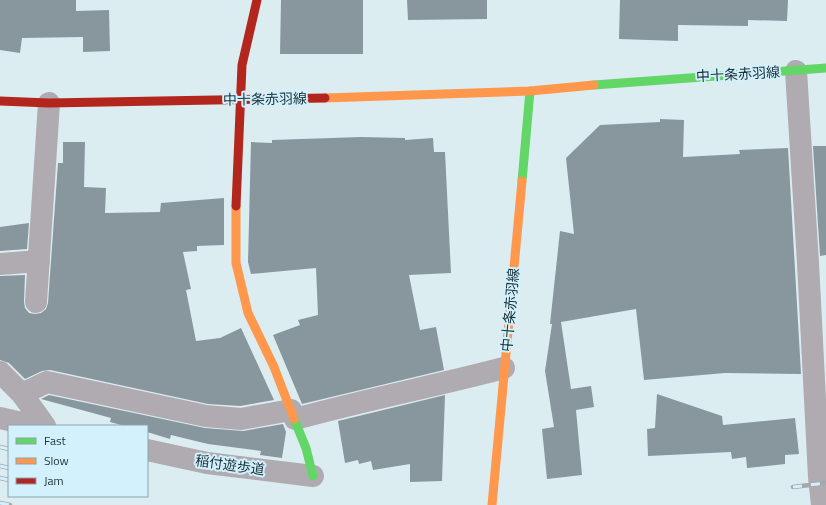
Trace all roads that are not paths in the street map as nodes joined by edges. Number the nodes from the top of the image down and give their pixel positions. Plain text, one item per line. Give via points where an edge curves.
1 (257, 0) edge
2 (826, 68) edge
3 (796, 71) junction
4 (530, 91) junction
5 (240, 99) junction
6 (0, 101) edge
7 (49, 103) junction
8 (39, 261) junction
9 (0, 264) edge
10 (36, 302) dead end
11 (504, 368) junction
12 (0, 372) edge
13 (22, 394) junction
14 (293, 415) junction
15 (0, 418) edge
16 (31, 425) edge
17 (44, 425) edge
18 (148, 450) edge
19 (821, 465) edge
20 (313, 476) joint
21 (492, 505) edge
22 (822, 505) edge

1 - 5 main road via 242,65
2 - 3 main road, 中十条赤羽線
3 - 4 main road, 中十条赤羽線
3 - 19 street
4 - 5 main road, 中十条赤羽線 via 350,98
4 - 11 main road, 中十条赤羽線
5 - 7 main road, 中十条赤羽線
5 - 14 main road via 236,262 248,314 274,367
6 - 7 main road, 中十条赤羽線
7 - 8 street
8 - 9 street
8 - 10 street
11 - 14 street via 453,382
11 - 21 main road, 中十条赤羽線
12 - 13 street
13 - 14 street via 47,382 206,416 241,419
13 - 17 street
14 - 20 main road via 306,448
15 - 16 street
18 - 20 street, 稲付遊歩道 via 207,463
19 - 22 street

